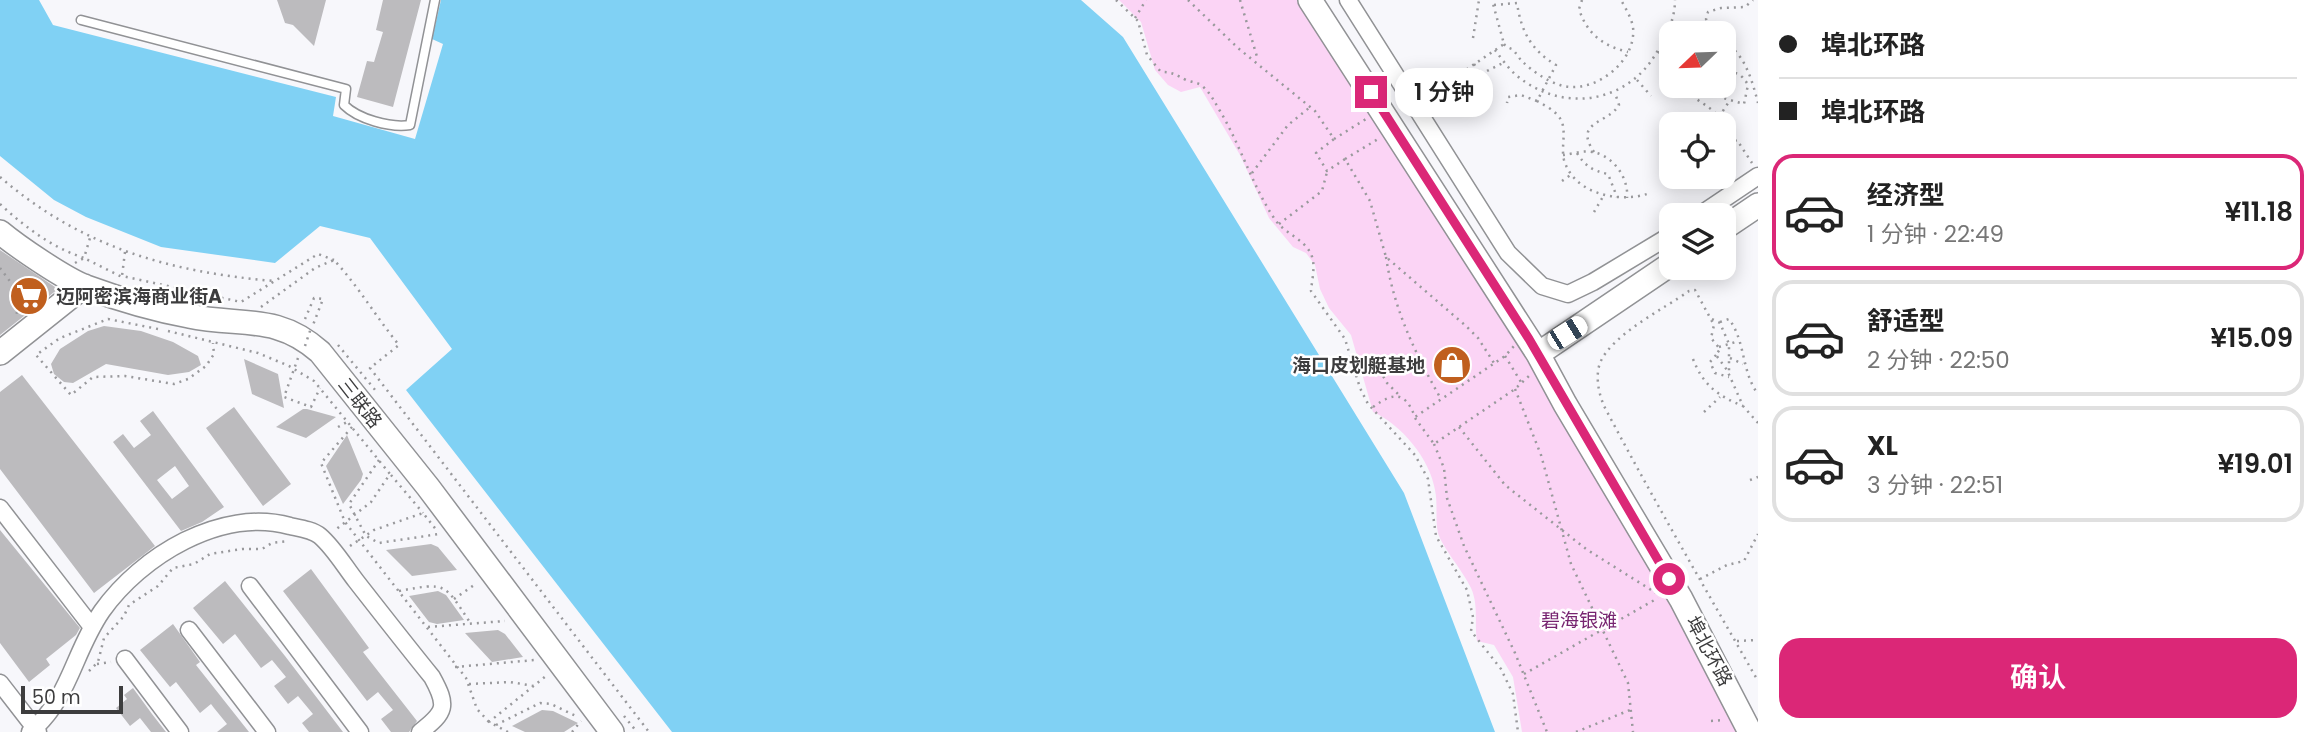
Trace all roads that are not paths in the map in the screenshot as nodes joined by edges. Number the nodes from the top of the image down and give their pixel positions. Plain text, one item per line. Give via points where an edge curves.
1 (435, 0) edge
2 (1310, 0) edge
3 (1348, 0) edge
4 (81, 20) dead end
5 (1419, 111) junction
6 (1396, 133) junction
7 (1756, 171) edge
8 (1715, 203) edge
9 (1758, 205) edge
10 (1736, 220) edge
11 (0, 232) edge
12 (1659, 242) edge
13 (1659, 273) edge
14 (84, 286) junction
15 (0, 354) edge
16 (1542, 361) junction
17 (0, 508) edge
18 (250, 586) dead end
19 (92, 627) junction
20 (189, 630) dead end
21 (125, 659) dead end
22 (0, 683) edge
23 (34, 731) edge
24 (180, 732) edge
25 (267, 732) edge
26 (360, 732) edge
27 (420, 732) edge
28 (612, 732) edge
29 (1750, 732) edge

1 - 4 lane via 410,125 403,126 351,111 344,105 346,89
2 - 6 main road, 埠北环路
3 - 5 street
5 - 6 street
5 - 12 street via 1508,253 1542,286 1568,294
6 - 16 main road, 埠北环路
7 - 8 street
9 - 10 main road
11 - 14 main road, 三联路
13 - 16 main road
14 - 15 main road
14 - 28 main road, 三联路 via 190,317 266,324 304,337 428,487
16 - 29 main road, 埠北环路 via 1681,599
17 - 19 street
18 - 26 street
19 - 23 street via 58,703
19 - 27 street via 129,581 206,532 244,523 280,523 319,534 441,694 444,708
20 - 25 street
21 - 24 street
22 - 23 street

